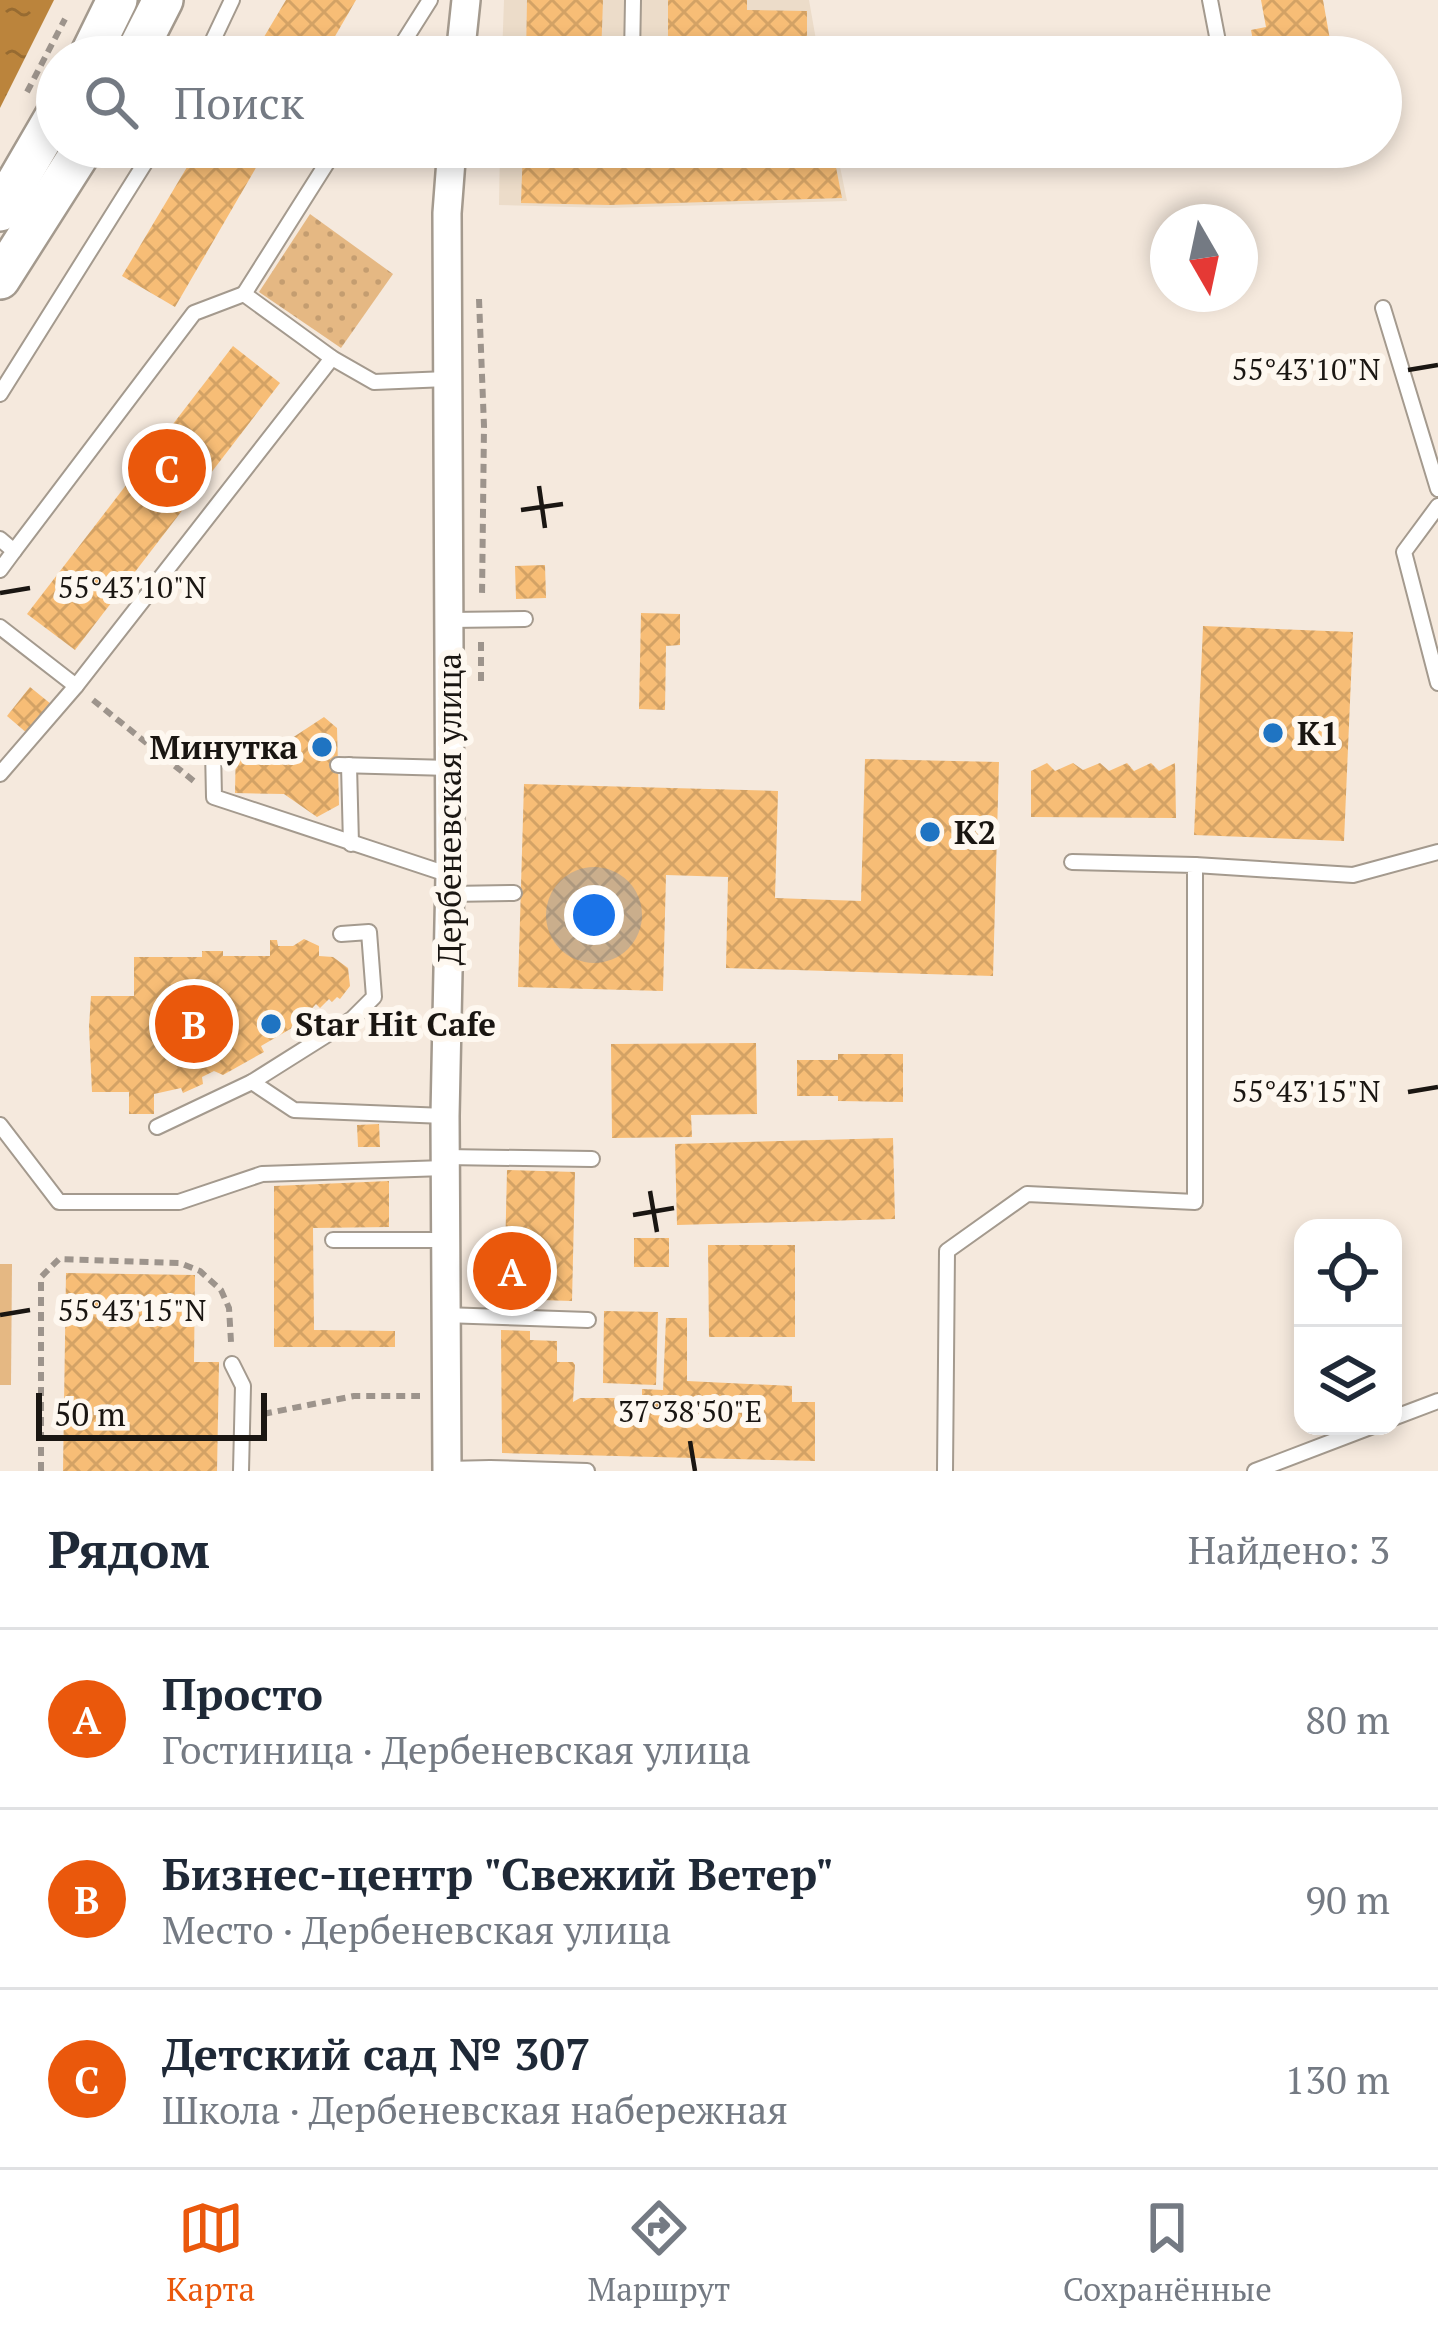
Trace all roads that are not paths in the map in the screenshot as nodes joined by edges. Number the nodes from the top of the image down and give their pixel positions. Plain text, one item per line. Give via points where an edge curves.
1 (117, 0) edge
2 (163, 0) edge
3 (232, 0) edge
4 (430, 0) edge
5 (466, 0) edge
6 (633, 0) edge
7 (1210, 0) edge
8 (99, 36) edge
9 (146, 36) edge
10 (215, 36) edge
11 (407, 36) edge
12 (462, 36) edge
13 (632, 36) edge
14 (1217, 36) edge
15 (36, 115) edge
16 (71, 168) edge
17 (142, 168) edge
18 (324, 168) edge
19 (450, 168) edge
20 (0, 211) edge
21 (0, 279) edge
22 (244, 294) junction
23 (1383, 308) dead end
24 (332, 358) junction
25 (448, 379) junction
26 (0, 394) edge
27 (1438, 489) edge
28 (1438, 506) edge
29 (0, 539) edge
30 (14, 551) junction
31 (0, 570) edge
32 (449, 620) junction
33 (525, 620) dead end
34 (0, 627) edge
35 (1438, 683) edge
36 (76, 686) junction
37 (213, 749) dead end
38 (450, 768) junction
39 (0, 774) edge
40 (351, 844) junction
41 (1438, 852) edge
42 (1072, 862) dead end
43 (1195, 865) junction
44 (450, 884) junction
45 (514, 893) dead end
46 (341, 934) dead end
47 (252, 1082) junction
48 (445, 1116) junction
49 (0, 1125) edge
50 (158, 1126) dead end
51 (592, 1159) dead end
52 (446, 1162) junction
53 (333, 1240) dead end
54 (445, 1240) junction
55 (444, 1315) junction
56 (588, 1320) dead end
57 (232, 1364) road end
58 (1438, 1401) edge
59 (1402, 1415) edge
60 (1350, 1435) edge
61 (446, 1470) edge
62 (241, 1471) edge
63 (587, 1471) edge
64 (945, 1471) edge
65 (1256, 1471) edge

1 - 8 main road
2 - 9 main road
3 - 10 lane
4 - 11 lane
5 - 12 street
6 - 13 lane
7 - 14 lane
15 - 20 main road
16 - 21 main road
17 - 26 lane
18 - 22 lane
19 - 25 street, Дербеневская улица
22 - 24 lane
22 - 30 lane via 194,313
23 - 27 lane
24 - 25 lane via 374,382
24 - 36 lane
25 - 32 street, Дербеневская улица
28 - 35 lane via 1404,552
29 - 30 lane
30 - 31 lane
32 - 33 lane
32 - 38 street, Дербеневская улица
34 - 36 lane
36 - 39 lane
37 - 40 lane via 214,797
38 - 40 lane via 344,765
38 - 44 street, Дербеневская улица
40 - 44 lane
41 - 43 lane via 1353,875
42 - 43 lane
43 - 64 lane via 1195,1202 1027,1194 946,1251
44 - 45 lane
44 - 48 street, Дербеневская улица
46 - 47 lane via 369,932 374,997
47 - 48 lane via 294,1110
47 - 50 lane
48 - 52 street, Дербеневская улица
49 - 52 lane via 59,1202 179,1202 262,1174
51 - 52 lane
52 - 54 street, Дербеневская улица
53 - 54 lane
54 - 55 street, Дербеневская улица
55 - 56 lane
55 - 61 street, Дербеневская улица
57 - 62 lane via 242,1386
58 - 59 lane
60 - 65 lane
61 - 63 lane

